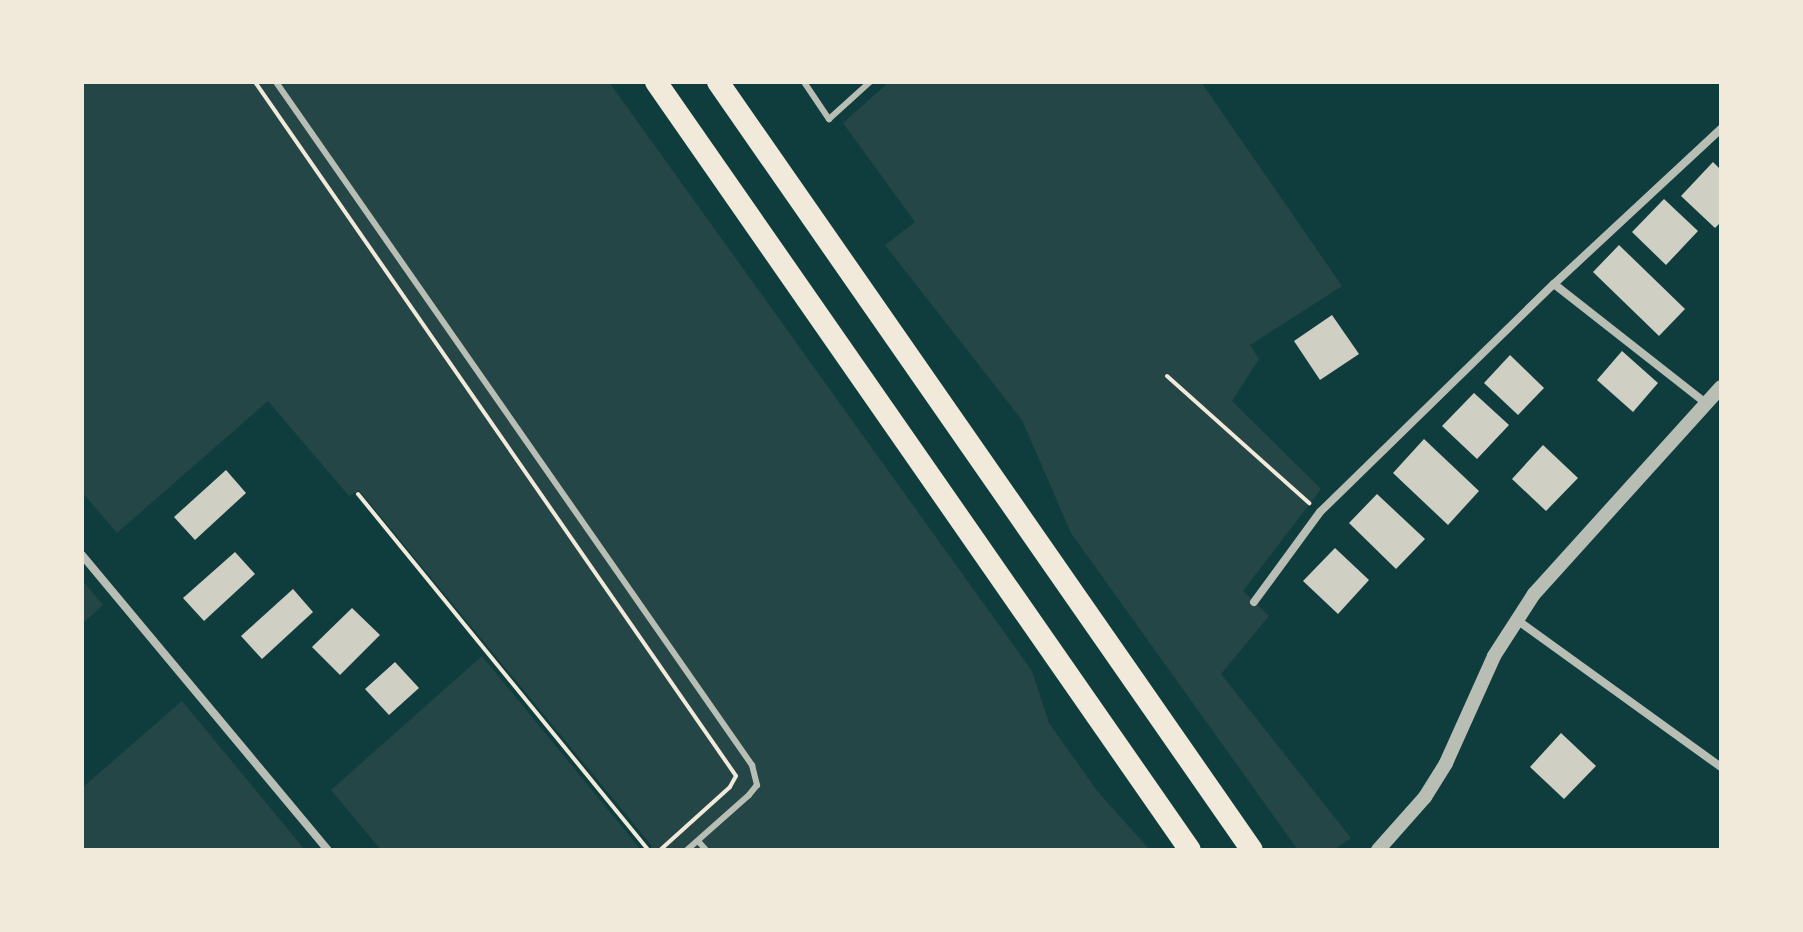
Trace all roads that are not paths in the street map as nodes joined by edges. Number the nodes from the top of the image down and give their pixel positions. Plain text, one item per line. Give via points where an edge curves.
1 (276, 82) edge
2 (656, 82) edge
3 (718, 82) edge
4 (804, 82) edge
5 (870, 82) edge
6 (1721, 129) edge
7 (1554, 284) junction
8 (1721, 387) edge
9 (1706, 403) junction
10 (82, 555) edge
11 (1254, 602) dead end
12 (1516, 620) junction
13 (1721, 767) edge
14 (698, 841) junction
15 (328, 850) edge
16 (687, 850) edge
17 (706, 850) edge
18 (1190, 850) edge
19 (1252, 850) edge
20 (1378, 850) edge

1 - 14 lane via 752,765 757,785
2 - 18 highway
3 - 19 highway
4 - 5 lane via 829,119
6 - 7 street
7 - 9 street
7 - 11 street via 1320,512
8 - 9 street
9 - 12 street via 1558,564
10 - 15 street
12 - 13 street
12 - 20 street via 1446,763 1425,797
14 - 16 lane
14 - 17 lane

